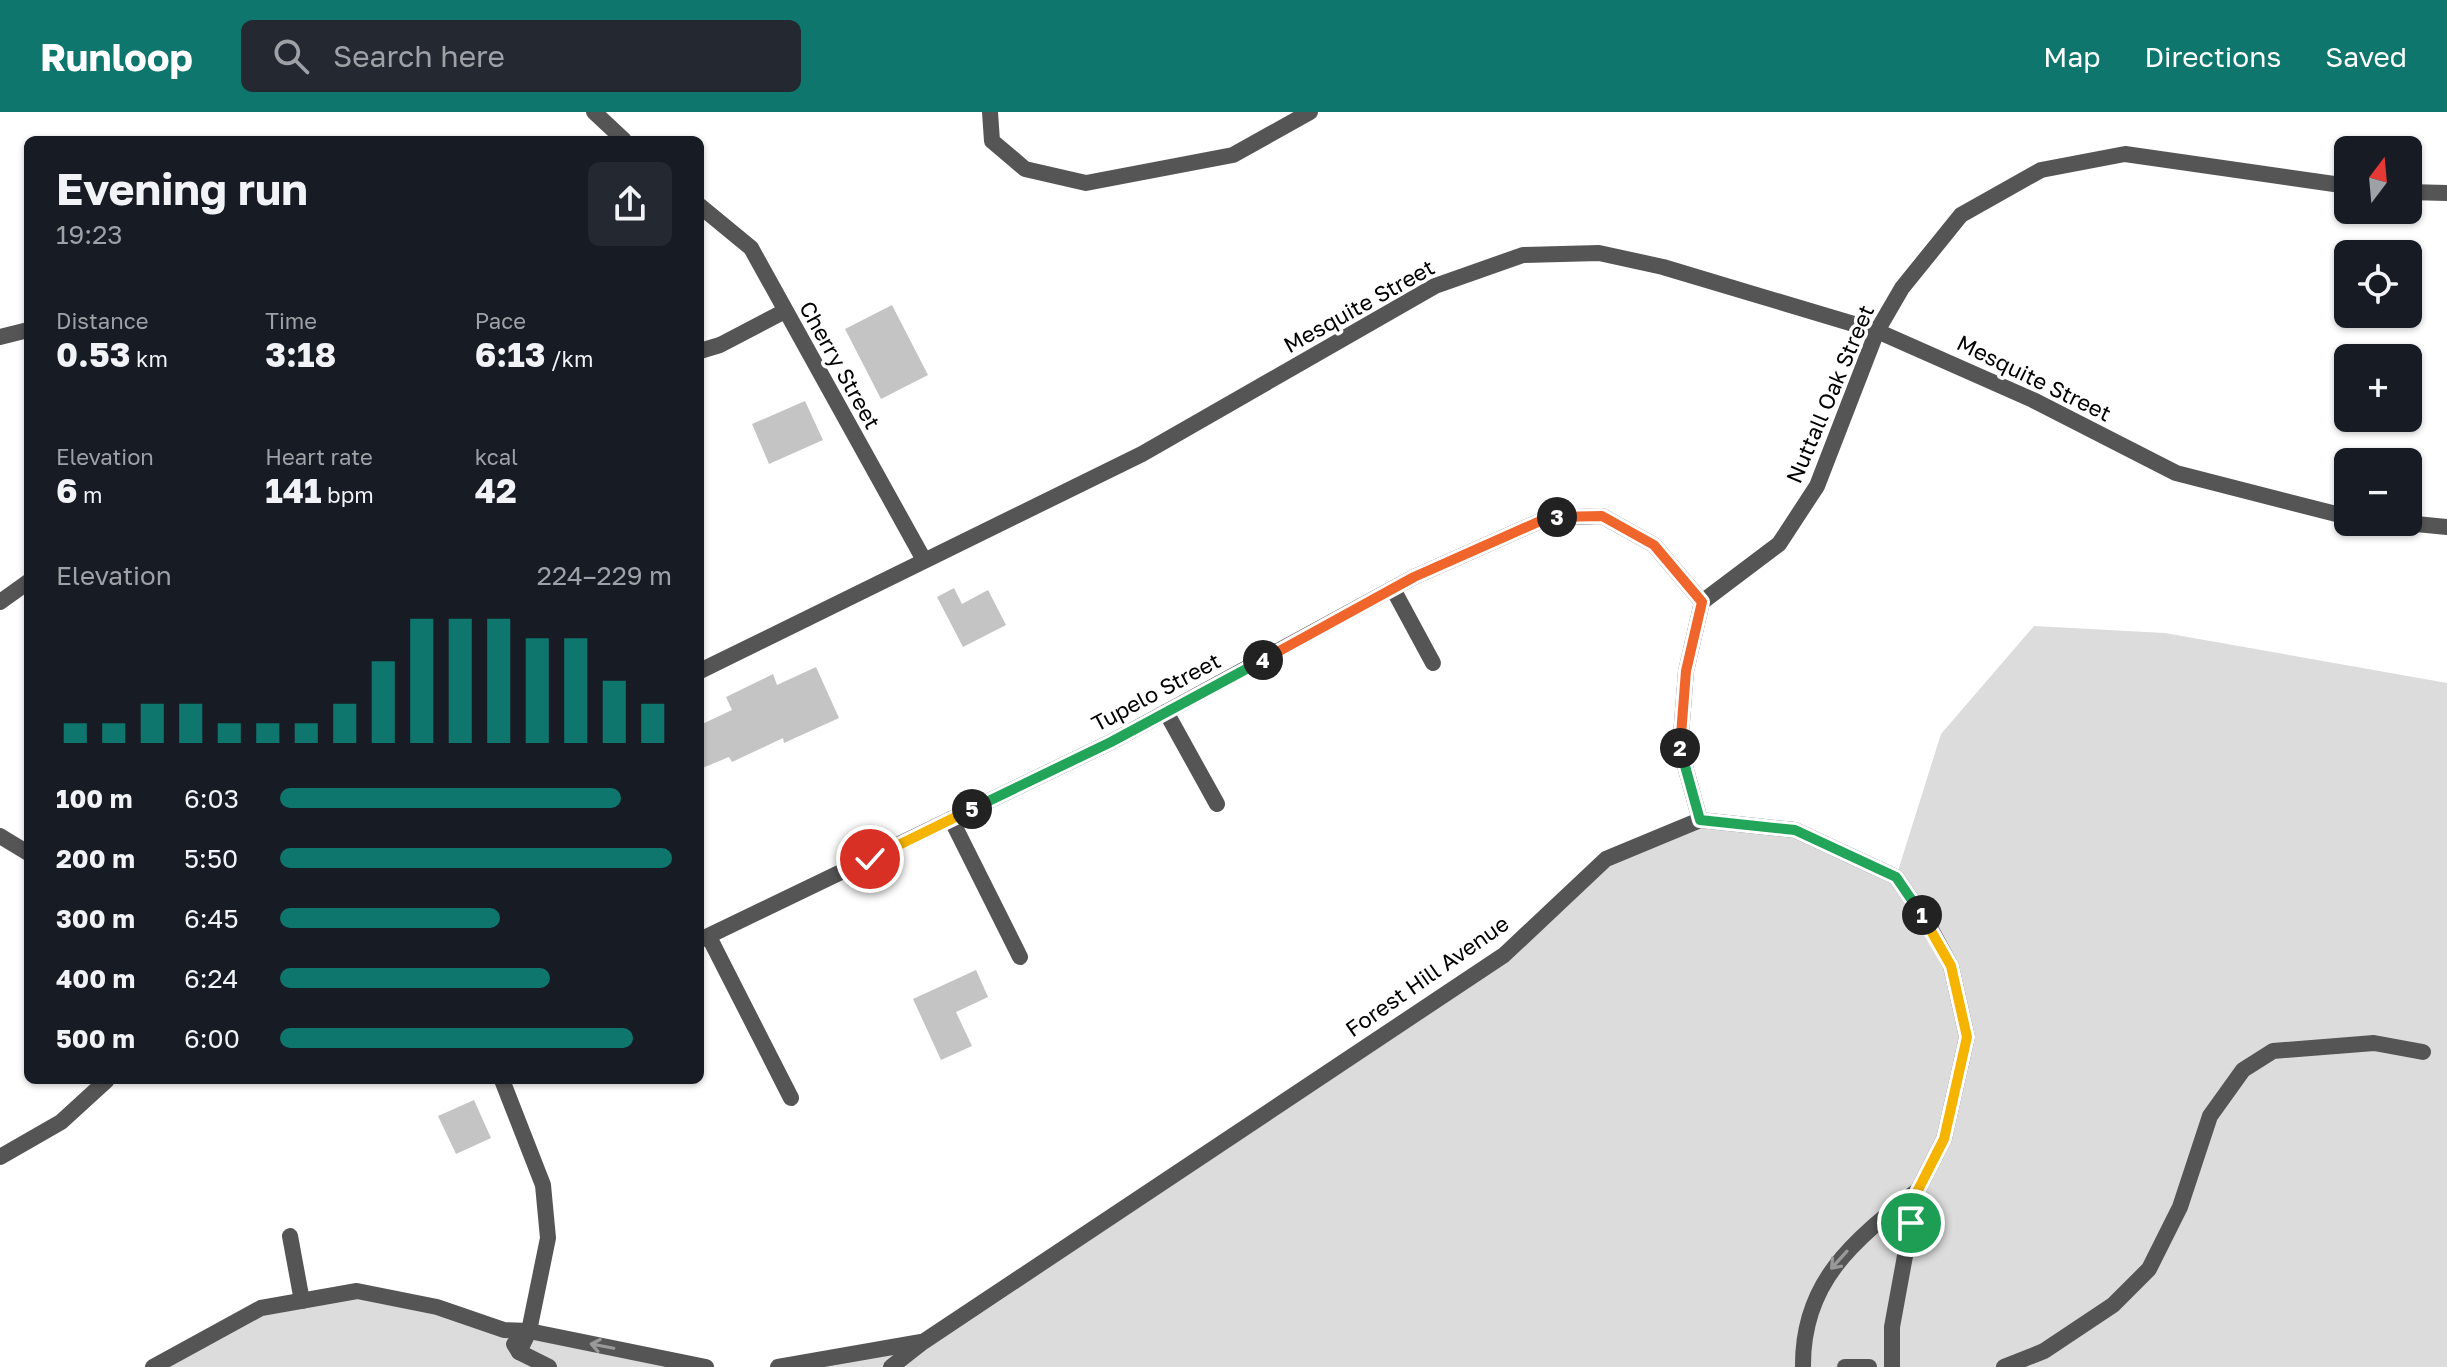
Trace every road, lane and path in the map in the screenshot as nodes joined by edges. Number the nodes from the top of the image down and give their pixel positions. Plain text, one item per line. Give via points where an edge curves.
1 (594, 112) edge
2 (990, 112) edge
3 (1310, 112) edge
4 (620, 136) edge
5 (2334, 184) edge
6 (2422, 192) edge
7 (2447, 193) edge
8 (704, 209) edge
9 (785, 311) junction
10 (24, 331) edge
11 (1877, 331) junction
12 (0, 337) edge
13 (704, 350) edge
14 (2334, 513) edge
15 (2422, 525) edge
16 (2447, 527) edge
17 (924, 560) junction
18 (24, 585) edge
19 (1393, 589) junction
20 (0, 602) edge
21 (1702, 602) junction
22 (1433, 663) dead end
23 (704, 669) edge
24 (1166, 712) junction
25 (1217, 804) dead end
26 (951, 819) junction
27 (1700, 820) junction
28 (0, 836) edge
29 (24, 851) edge
30 (704, 939) edge
31 (1020, 957) dead end
32 (2423, 1052) dead end
33 (103, 1084) edge
34 (504, 1084) edge
35 (791, 1098) dead end
36 (0, 1157) edge
37 (1918, 1190) junction
38 (290, 1236) dead end
39 (302, 1301) junction
40 (504, 1330) junction
41 (529, 1331) junction
42 (923, 1342) junction
43 (519, 1352) junction
44 (153, 1367) edge
45 (549, 1367) edge
46 (706, 1367) edge
47 (778, 1367) edge
48 (891, 1367) edge
49 (1803, 1367) edge
50 (1845, 1367) edge
51 (1869, 1367) edge
52 (1892, 1367) edge
53 (2004, 1367) edge

1 - 4 street
2 - 3 street via 992,141 1025,169 1086,183 1233,155
5 - 11 street, Nuttall Oak Street via 2125,154 2041,170 1961,215 1902,288
6 - 7 street
8 - 9 street, Cherry Street via 751,248
9 - 13 street
9 - 17 street, Cherry Street
10 - 12 street
11 - 14 street, Mesquite Street via 2033,400 2176,473
11 - 17 street, Mesquite Street via 1599,253 1523,255 1435,286 1142,454
11 - 21 street, Nuttall Oak Street via 1817,486 1779,544
15 - 16 street
17 - 23 street, Mesquite Street
18 - 20 street
19 - 21 street, Tupelo Street via 1547,518 1602,516 1654,545
19 - 22 street
19 - 24 street, Tupelo Street
21 - 27 street via 1686,671 1680,748
24 - 25 street
24 - 26 street, Tupelo Street
26 - 30 street, Tupelo Street
26 - 31 street
27 - 37 street, Forest Hill Avenue via 1795,830 1896,877 1927,922 1951,966 1967,1037 1944,1139
27 - 42 street, Forest Hill Avenue via 1606,859 1504,955
28 - 29 street
30 - 35 street
32 - 53 street via 2374,1043 2273,1051 2243,1070 2210,1116 2180,1207 2149,1269 2113,1305 2044,1351
33 - 36 street via 61,1122
34 - 41 street via 543,1185 548,1238
37 -> 49 street, Forest Hill Avenue via 1863,1234 1828,1273 1813,1305
37 - 52 street, Forest Hill Avenue via 1892,1327
38 - 39 street
39 - 40 street via 357,1291 437,1307
39 - 44 street via 261,1308
40 - 41 street
40 - 43 street
41 - 43 street
46 -> 41 street
42 - 47 street, Forest Hill Avenue
42 - 48 street, Forest Hill Avenue
43 - 45 street
50 - 51 street

